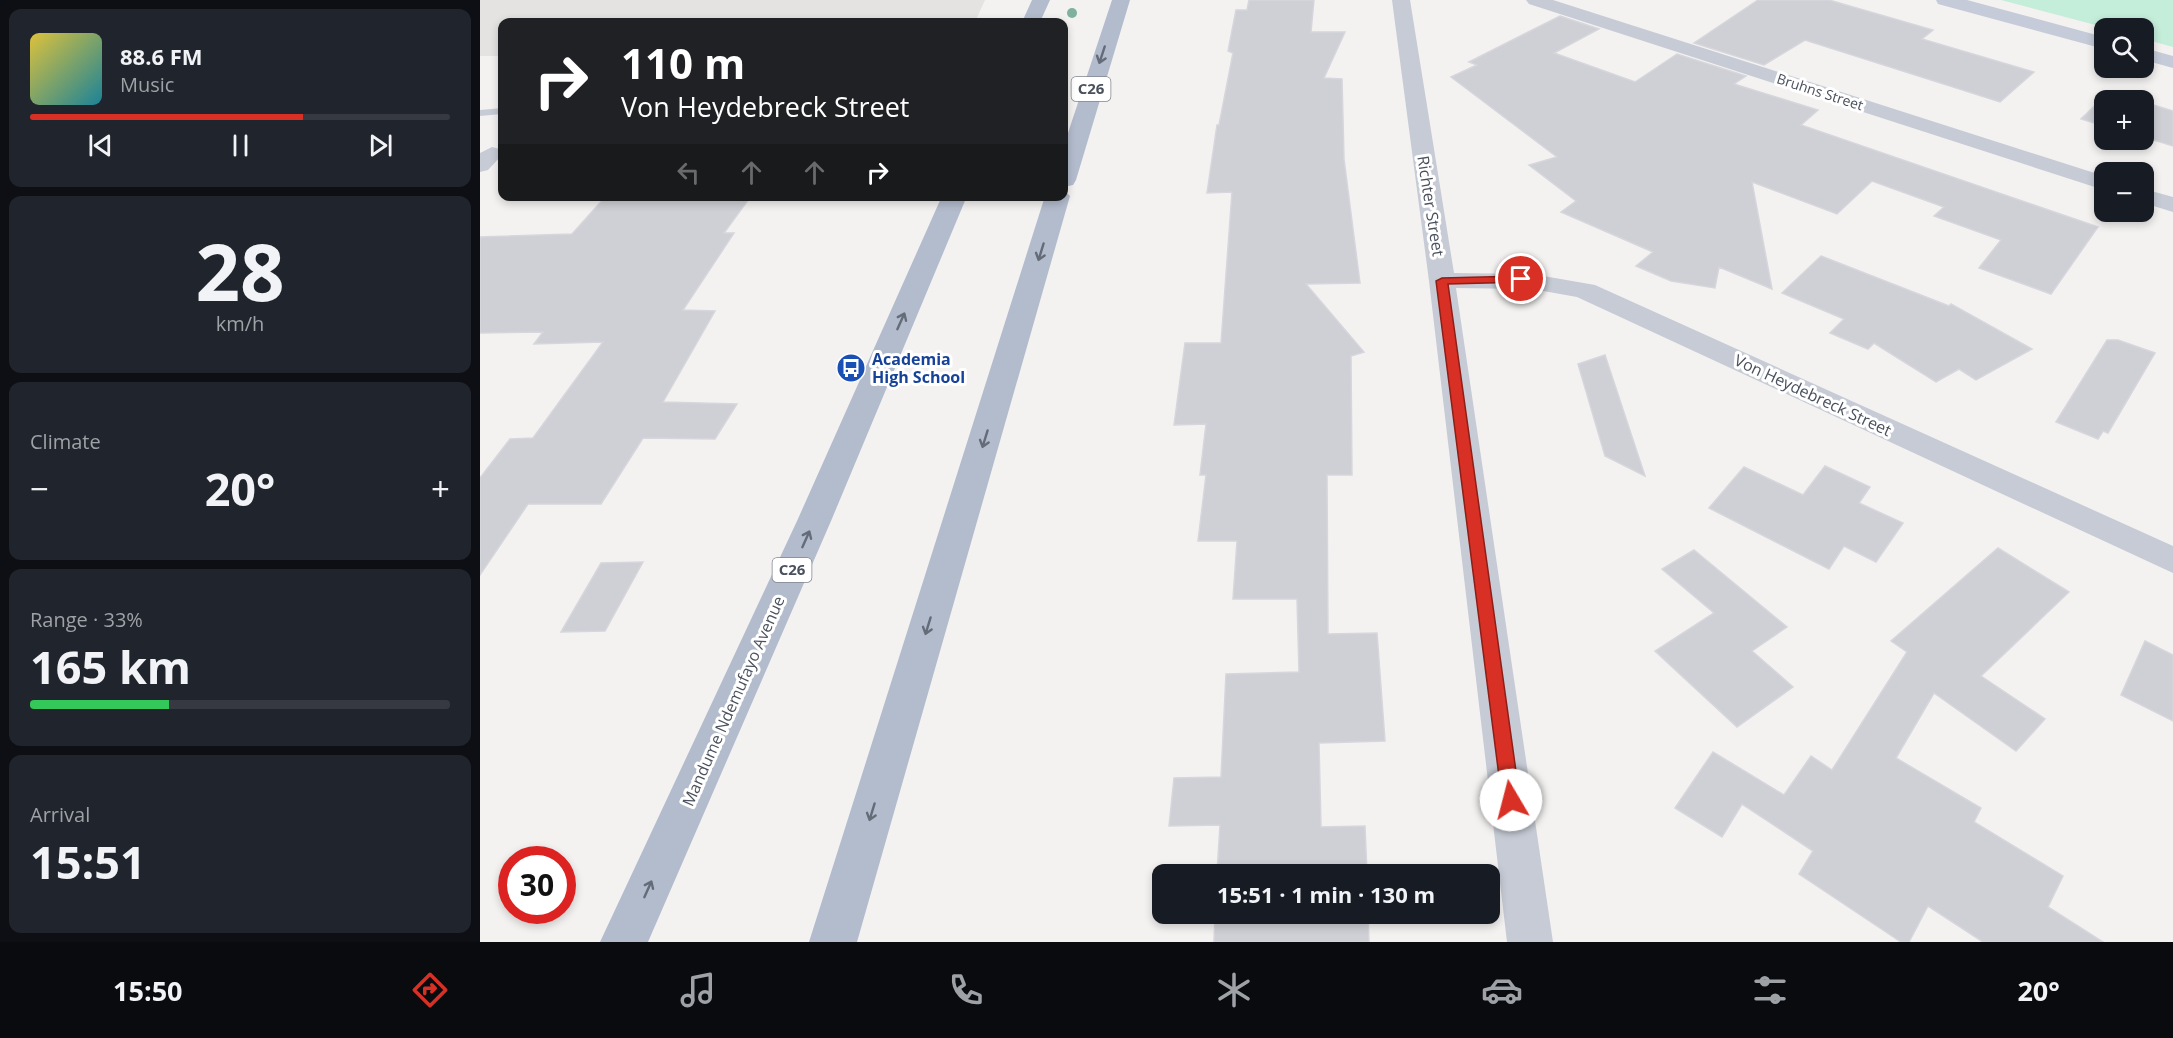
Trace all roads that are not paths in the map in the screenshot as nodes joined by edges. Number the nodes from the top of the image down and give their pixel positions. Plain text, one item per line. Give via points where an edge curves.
1 (1041, 0) edge
2 (1121, 0) edge
3 (1535, 0) edge
4 (1945, 0) edge
5 (1401, 2) edge
6 (1033, 18) edge
7 (2094, 40) edge
8 (2154, 57) edge
9 (2173, 62) edge
10 (498, 111) edge
11 (480, 112) edge
12 (1068, 167) edge
13 (2094, 180) edge
14 (2154, 199) edge
15 (953, 201) edge
16 (1056, 201) edge
17 (2173, 205) edge
18 (1442, 281) junction
19 (2173, 560) edge
20 (624, 942) edge
21 (833, 942) edge
22 (1530, 942) edge

1 - 6 main road
2 -> 12 main road, C26
3 - 13 street, Bruhns Street
4 - 7 main road
5 - 18 street, Richter Street
8 - 9 main road
10 - 11 lane
14 - 17 street
20 -> 15 main road, Mandume Ndemufayo Avenue / C26
16 -> 21 main road
18 - 19 street, Von Heydebreck Street via 1521,279 1586,291
18 - 22 street, Richter Street

